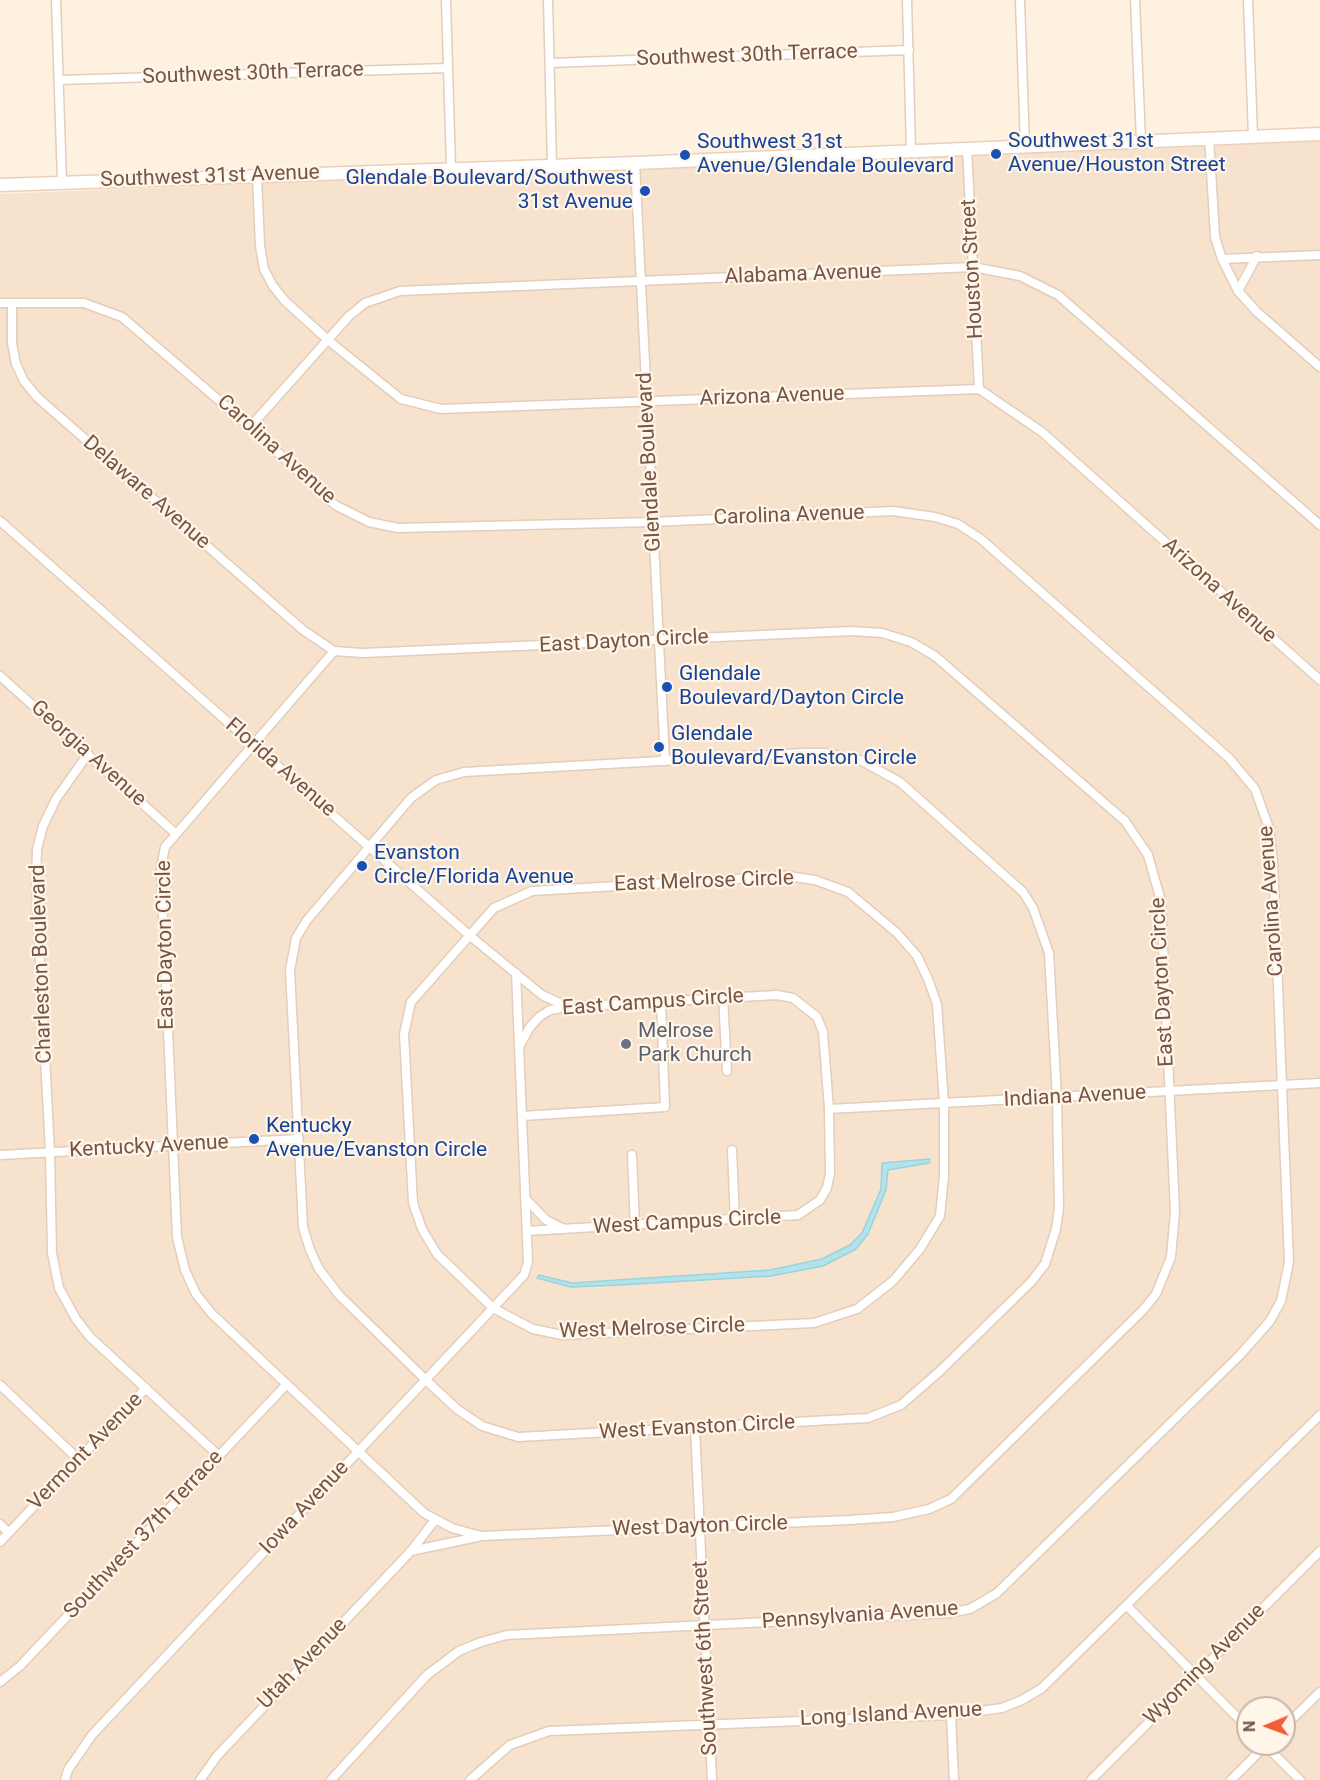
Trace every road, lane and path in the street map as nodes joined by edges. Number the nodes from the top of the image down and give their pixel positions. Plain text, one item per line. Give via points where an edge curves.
1 (56, 0) edge
2 (446, 0) edge
3 (548, 0) edge
4 (907, 0) edge
5 (1020, 0) edge
6 (1135, 0) edge
7 (1248, 0) edge
8 (909, 50) junction
9 (550, 63) junction
10 (448, 68) junction
11 (59, 80) junction
12 (1320, 134) edge
13 (1253, 136) junction
14 (1209, 138) junction
15 (1141, 141) junction
16 (1025, 146) junction
17 (968, 148) junction
18 (911, 151) junction
19 (635, 163) junction
20 (552, 166) junction
21 (451, 168) junction
22 (257, 175) junction
23 (62, 182) junction
24 (0, 185) edge
25 (1320, 255) edge
26 (1257, 256) junction
27 (1222, 259) junction
28 (973, 267) junction
29 (641, 281) junction
30 (1238, 291) junction
31 (0, 303) edge
32 (12, 303) junction
33 (329, 341) junction
34 (1320, 367) edge
35 (979, 389) junction
36 (647, 403) junction
37 (250, 427) junction
38 (0, 521) edge
39 (653, 522) junction
40 (1320, 525) edge
41 (659, 641) junction
42 (334, 651) junction
43 (0, 676) edge
44 (1320, 680) edge
45 (253, 744) junction
46 (88, 754) junction
47 (665, 761) junction
48 (175, 833) junction
49 (371, 847) junction
50 (470, 935) junction
51 (516, 973) junction
52 (723, 997) junction
53 (661, 1001) junction
54 (567, 1007) junction
55 (406, 1019) joint
56 (519, 1047) junction
57 (726, 1071) dead end
58 (1320, 1083) edge
59 (1282, 1085) junction
60 (1169, 1092) junction
61 (1057, 1097) junction
62 (944, 1103) junction
63 (829, 1109) junction
64 (522, 1116) junction
65 (298, 1139) junction
66 (174, 1145) junction
67 (732, 1150) dead end
68 (50, 1152) junction
69 (0, 1155) edge
70 (632, 1155) dead end
71 (525, 1197) junction
72 (735, 1221) junction
73 (635, 1226) junction
74 (564, 1229) junction
75 (526, 1231) junction
76 (493, 1308) junction
77 (425, 1380) junction
78 (0, 1384) edge
79 (286, 1385) junction
80 (146, 1388) junction
81 (1320, 1415) edge
82 (695, 1429) junction
83 (357, 1452) junction
84 (219, 1455) junction
85 (79, 1460) junction
86 (435, 1520) junction
87 (0, 1524) edge
88 (700, 1527) junction
89 (9, 1533) junction
90 (482, 1536) junction
91 (0, 1542) edge
92 (411, 1551) junction
93 (1320, 1551) edge
94 (1126, 1606) junction
95 (704, 1625) junction
96 (1195, 1675) junction
97 (0, 1682) edge
98 (1320, 1692) edge
99 (951, 1714) junction
100 (1296, 1715) edge
101 (1236, 1716) edge
102 (709, 1724) junction
103 (1254, 1756) edge
104 (1276, 1756) edge
105 (65, 1780) edge
106 (200, 1780) edge
107 (331, 1780) edge
108 (470, 1780) edge
109 (712, 1780) edge
110 (954, 1780) edge
111 (1091, 1780) edge
112 (1231, 1780) edge
113 (1300, 1780) edge

1 - 11 street
2 - 10 street
3 - 9 street
4 - 8 street
5 - 16 street
6 - 15 street
7 - 13 street
8 - 9 street, Southwest 30th Terrace
8 - 18 street
9 - 20 street
10 - 11 street, Southwest 30th Terrace
10 - 21 street
11 - 23 street
12 - 13 main road, Southwest 31st Avenue
13 - 14 main road, Southwest 31st Avenue
14 - 15 main road, Southwest 31st Avenue
14 - 27 street via 1215,237
15 - 16 main road, Southwest 31st Avenue
16 - 17 main road, Southwest 31st Avenue
17 - 18 main road, Southwest 31st Avenue
17 - 28 street, Houston Street
18 - 19 main road, Southwest 31st Avenue
19 - 20 main road, Southwest 31st Avenue
19 - 29 street, Glendale Boulevard
20 - 21 main road, Southwest 31st Avenue
21 - 22 main road, Southwest 31st Avenue
22 - 23 main road, Southwest 31st Avenue
22 - 33 street, Arizona Avenue via 264,269 285,301
23 - 24 main road, Southwest 31st Avenue
25 - 26 street
26 - 27 street
26 - 30 street
27 - 30 street
28 - 29 street, Alabama Avenue
28 - 35 street, Houston Street
28 - 40 street, Alabama Avenue via 1020,276 1058,295
29 - 33 street, Alabama Avenue via 400,291 364,303
29 - 36 street, Glendale Boulevard
30 - 34 street
31 - 32 street, Carolina Avenue
32 - 37 street, Carolina Avenue via 84,303 122,316
32 - 42 street, Delaware Avenue via 16,364 37,397 294,623
33 - 36 street, Arizona Avenue via 401,399 420,405 441,409
33 - 37 street, Alabama Avenue
35 - 36 street, Arizona Avenue
35 - 44 street, Arizona Avenue via 1042,432
36 - 39 street, Glendale Boulevard
37 - 39 street, Carolina Avenue via 335,505 369,522 398,528
38 - 45 street, Florida Avenue
39 - 41 street, Glendale Boulevard
39 - 59 street, Carolina Avenue via 893,511 958,524 981,539 1229,758 1255,789 1269,828
41 - 42 street, East Dayton Circle
41 - 47 street, Glendale Boulevard
41 - 60 street, East Dayton Circle via 852,631 882,633 911,642 935,656 1125,821 1148,855 1161,901
42 - 45 street, East Dayton Circle
43 - 46 street, Georgia Avenue
45 - 48 street, East Dayton Circle
45 - 49 street, Florida Avenue
46 - 48 street, Georgia Avenue
46 - 68 street, Charleston Boulevard via 56,799 37,849
47 - 49 street, West Evanston Circle via 464,772 436,780 411,798
47 - 61 street, West Evanston Circle via 824,753 860,760 900,782 1023,892 1033,908 1049,953
48 - 66 street, East Dayton Circle via 165,847 161,868
49 - 50 street, Florida Avenue
49 - 65 street, West Evanston Circle via 306,920 292,952
50 - 51 street, Florida Avenue
50 - 55 street, East Melrose Circle via 411,1002
50 - 62 street, East Melrose Circle via 494,908 532,891 788,876 815,880 848,892 897,933 917,956 937,1004
51 - 54 street, Florida Avenue via 542,995
51 - 56 street
52 - 53 street, East Campus Circle
52 - 57 street
52 - 63 street, East Campus Circle via 793,998 817,1017 823,1032
53 - 54 street, East Campus Circle
53 - 64 street via 665,1107
54 - 56 street, East Campus Circle via 539,1017
55 - 76 street, West Melrose Circle via 413,1203 437,1254
56 - 64 street
58 - 59 street, Indiana Avenue
59 - 60 street, Indiana Avenue
59 - 95 street, Pennsylvania Avenue via 1290,1241 1287,1280 1270,1321 997,1593 970,1609 949,1613
60 - 61 street, Indiana Avenue
60 - 88 street, West Dayton Circle via 1176,1212 1171,1257 1156,1294 951,1499 929,1509 893,1517
61 - 62 street, Indiana Avenue
61 - 82 street, West Evanston Circle via 1059,1208 1045,1264 940,1371 901,1406 868,1418
62 - 63 street, Indiana Avenue
62 - 76 street, West Melrose Circle via 940,1216 920,1249 893,1281 857,1309 814,1323 562,1335 533,1329
63 - 72 street, West Campus Circle via 830,1173 820,1200 798,1215
64 - 71 street
65 - 66 street, Kentucky Avenue
65 - 77 street, West Evanston Circle via 303,1227 319,1269 339,1295
66 - 68 street, Kentucky Avenue
66 - 79 street, West Dayton Circle via 177,1237 196,1294
67 - 72 street
68 - 69 street, Kentucky Avenue
68 - 80 street, Charleston Boulevard via 52,1253 59,1288 75,1319 90,1337
70 - 73 street
71 - 74 street via 546,1220
71 - 75 street
72 - 73 street, West Campus Circle
73 - 74 street, West Campus Circle
74 - 75 street, West Campus Circle
75 - 76 street, Iowa Avenue via 528,1262 524,1275
76 - 77 street, Iowa Avenue
77 - 82 street, West Evanston Circle via 482,1426 518,1437
77 - 83 street, Iowa Avenue
78 - 85 street
79 - 83 street, West Dayton Circle
79 - 84 street, Southwest 37th Terrace
80 - 84 street, Charleston Boulevard
80 - 85 street, Vermont Avenue
81 - 94 street, Long Island Avenue
82 - 88 street, Southwest 6th Street
83 - 86 street, West Dayton Circle
83 - 105 street, Iowa Avenue via 92,1735
84 - 97 street, Southwest 37th Terrace via 20,1666
85 - 89 street, Vermont Avenue
86 - 90 street, West Dayton Circle
86 - 92 street, Utah Avenue
87 - 89 street
88 - 90 street, West Dayton Circle
88 - 95 street, Southwest 6th Street
89 - 91 street, Vermont Avenue
90 - 92 street
92 - 106 street, Utah Avenue via 217,1756
93 - 96 street, Wyoming Avenue
94 - 96 street
94 - 99 street, Long Island Avenue via 1042,1688 1002,1708
95 - 102 street, Southwest 6th Street
95 - 107 street, Pennsylvania Avenue via 507,1635 459,1651 427,1675
96 - 101 street
96 - 111 street, Wyoming Avenue
98 - 100 street
99 - 102 street, Long Island Avenue
99 - 110 street
102 - 108 street, Long Island Avenue via 549,1731 510,1745
102 - 109 street, Southwest 6th Street
103 - 112 street
104 - 113 street

